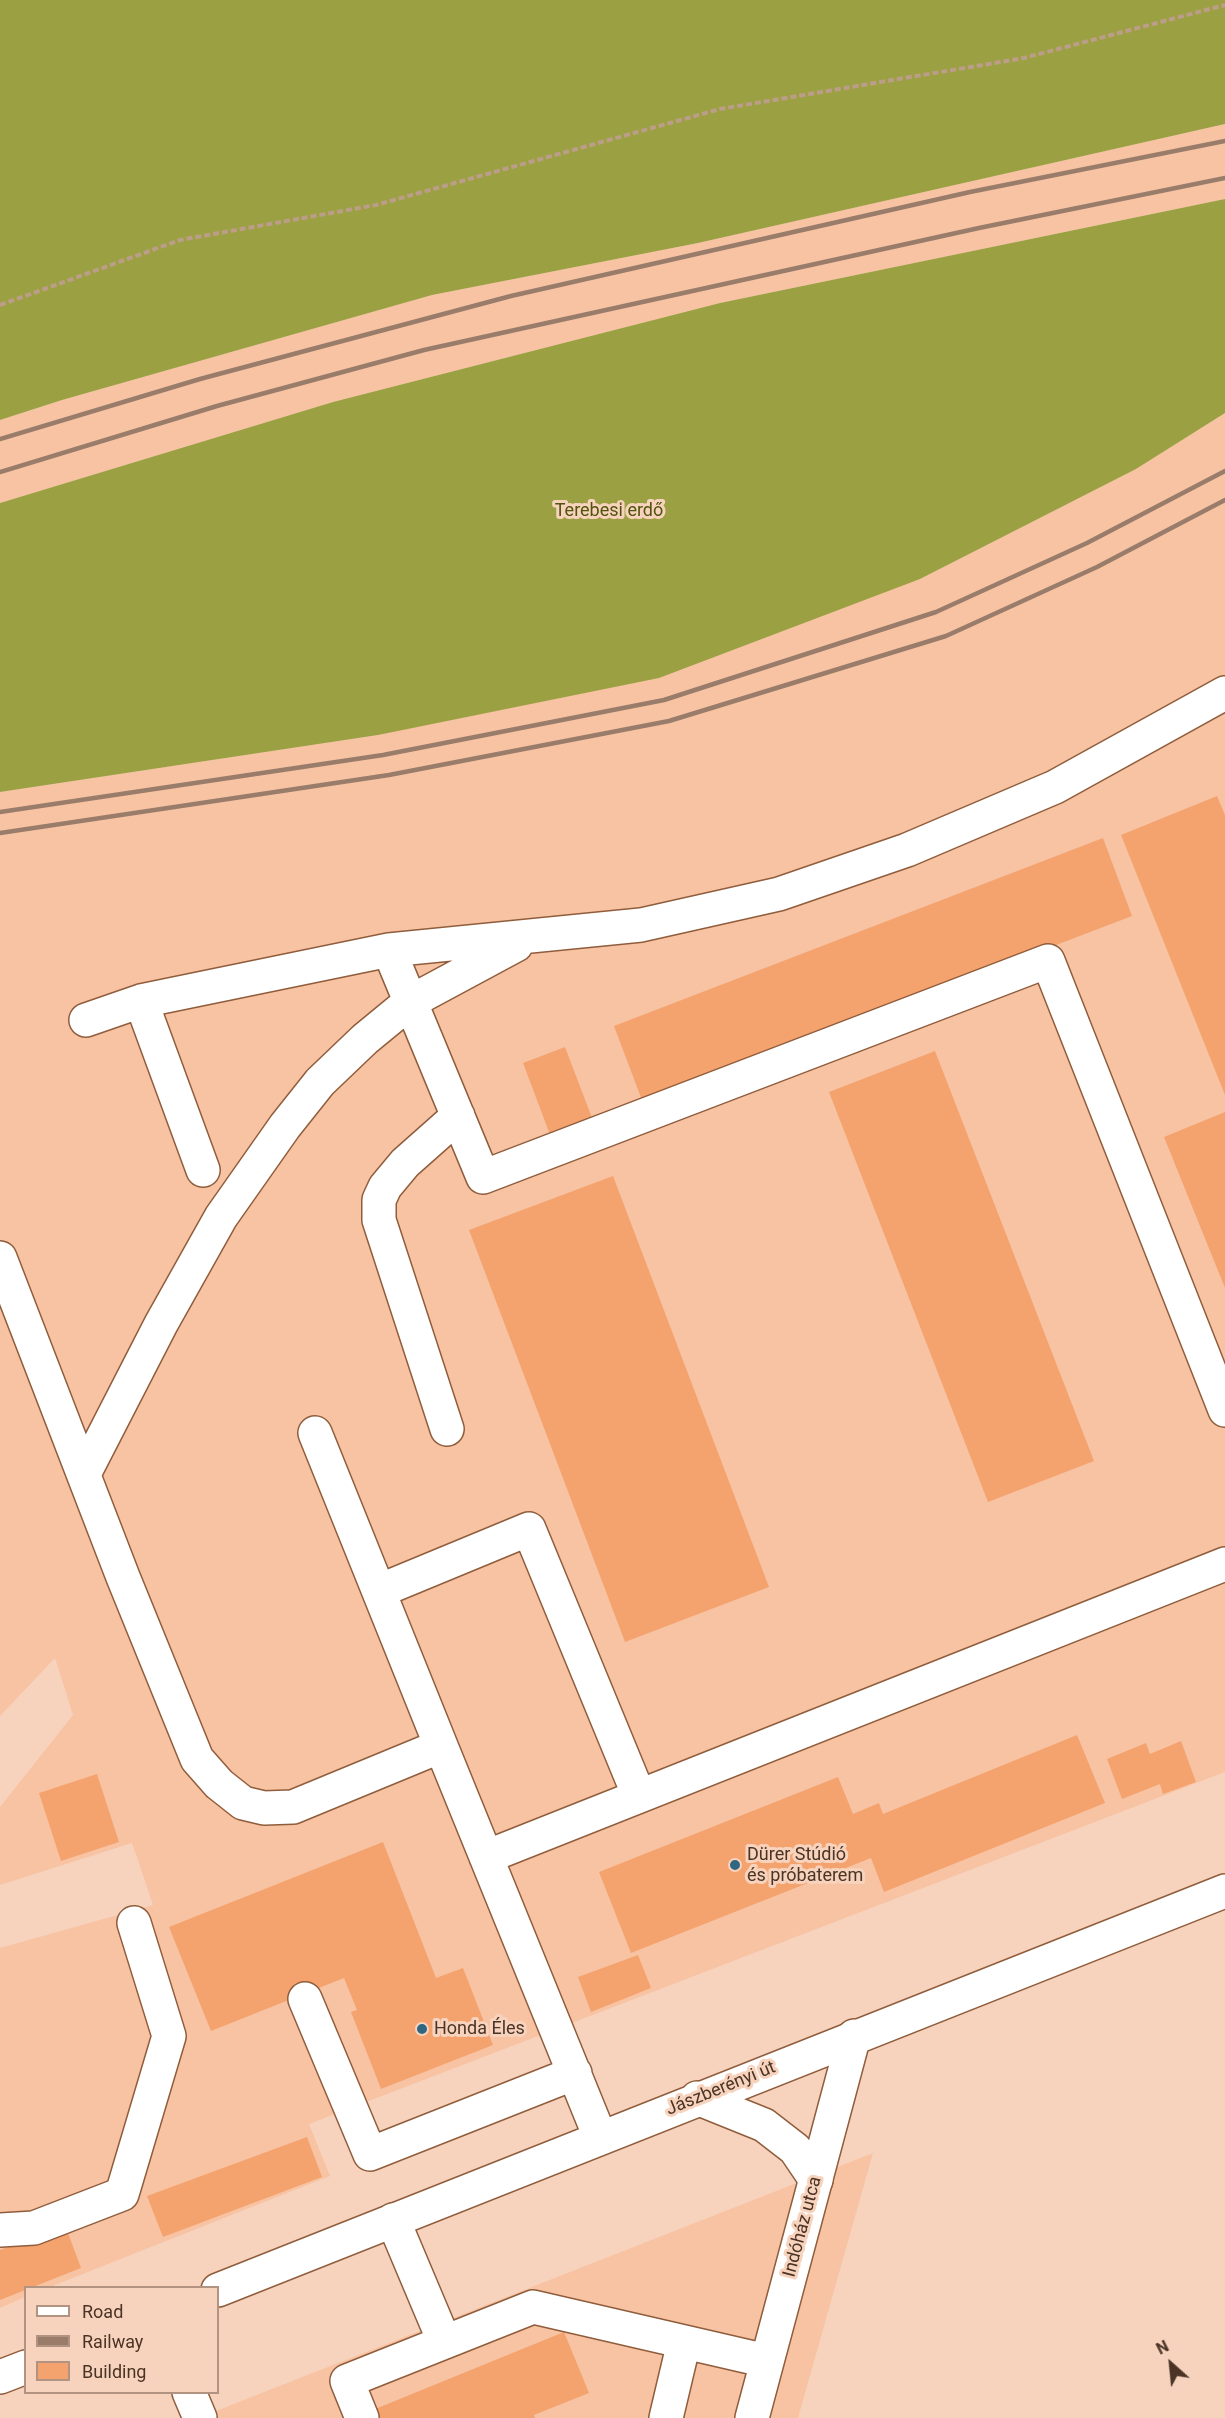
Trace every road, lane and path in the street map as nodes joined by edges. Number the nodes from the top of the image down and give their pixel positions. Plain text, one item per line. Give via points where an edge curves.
1 (1225, 4) edge
2 (0, 304) edge
3 (1222, 703) edge
4 (533, 936) junction
5 (389, 950) junction
6 (141, 1001) junction
7 (410, 1002) junction
8 (86, 1020) dead end
9 (458, 1116) junction
10 (203, 1170) dead end
11 (0, 1258) edge
12 (1225, 1410) edge
13 (447, 1429) dead end
14 (315, 1433) dead end
15 (85, 1472) junction
16 (1225, 1564) edge
17 (378, 1591) junction
18 (441, 1746) junction
19 (639, 1796) junction
20 (486, 1857) junction
21 (1225, 1891) edge
22 (134, 1923) dead end
23 (305, 1999) dead end
24 (854, 2036) junction
25 (575, 2073) junction
26 (697, 2098) junction
27 (600, 2137) junction
28 (816, 2181) junction
29 (393, 2220) junction
30 (0, 2230) edge
31 (219, 2290) edge
32 (444, 2342) junction
33 (684, 2342) junction
34 (767, 2361) junction
35 (24, 2368) edge
36 (0, 2377) edge
37 (190, 2394) edge
38 (200, 2418) edge
39 (362, 2418) edge
40 (666, 2418) edge
41 (752, 2418) edge

1 - 2 path via 1024,58 720,109 376,205 180,240
3 - 4 main road via 1055,787 897,854 779,894 641,925
4 - 5 main road
4 - 7 main road
5 - 6 main road
5 - 7 main road
6 - 8 main road
6 - 10 main road
7 - 9 main road
7 - 15 main road via 320,1082 221,1217
9 - 12 main road via 483,1177 1048,961
9 - 13 main road via 405,1163 385,1187 379,1220
11 - 15 main road
14 - 17 main road
15 - 18 main road via 197,1759 243,1803 264,1808 294,1807
16 - 19 main road
17 - 18 main road
17 - 19 main road via 529,1529
18 - 20 main road
19 - 20 main road
20 - 25 main road
21 - 24 main road, Jászberényi út
22 - 30 main road via 169,2036 122,2194 34,2228
23 - 25 main road via 370,2154
24 - 26 main road, Jászberényi út
24 - 28 main road, Indóház utca
25 - 27 main road
26 - 27 main road, Jászberényi út
26 - 28 main road via 764,2125 795,2150
27 - 29 main road, Jászberényi út
28 - 34 main road, Indóház utca
29 - 31 main road, Jászberényi út
29 - 32 main road
32 - 33 main road via 533,2307
32 - 39 main road via 347,2381
33 - 34 main road
33 - 40 main road
34 - 41 main road, Indóház utca
35 - 36 main road
37 - 38 main road

